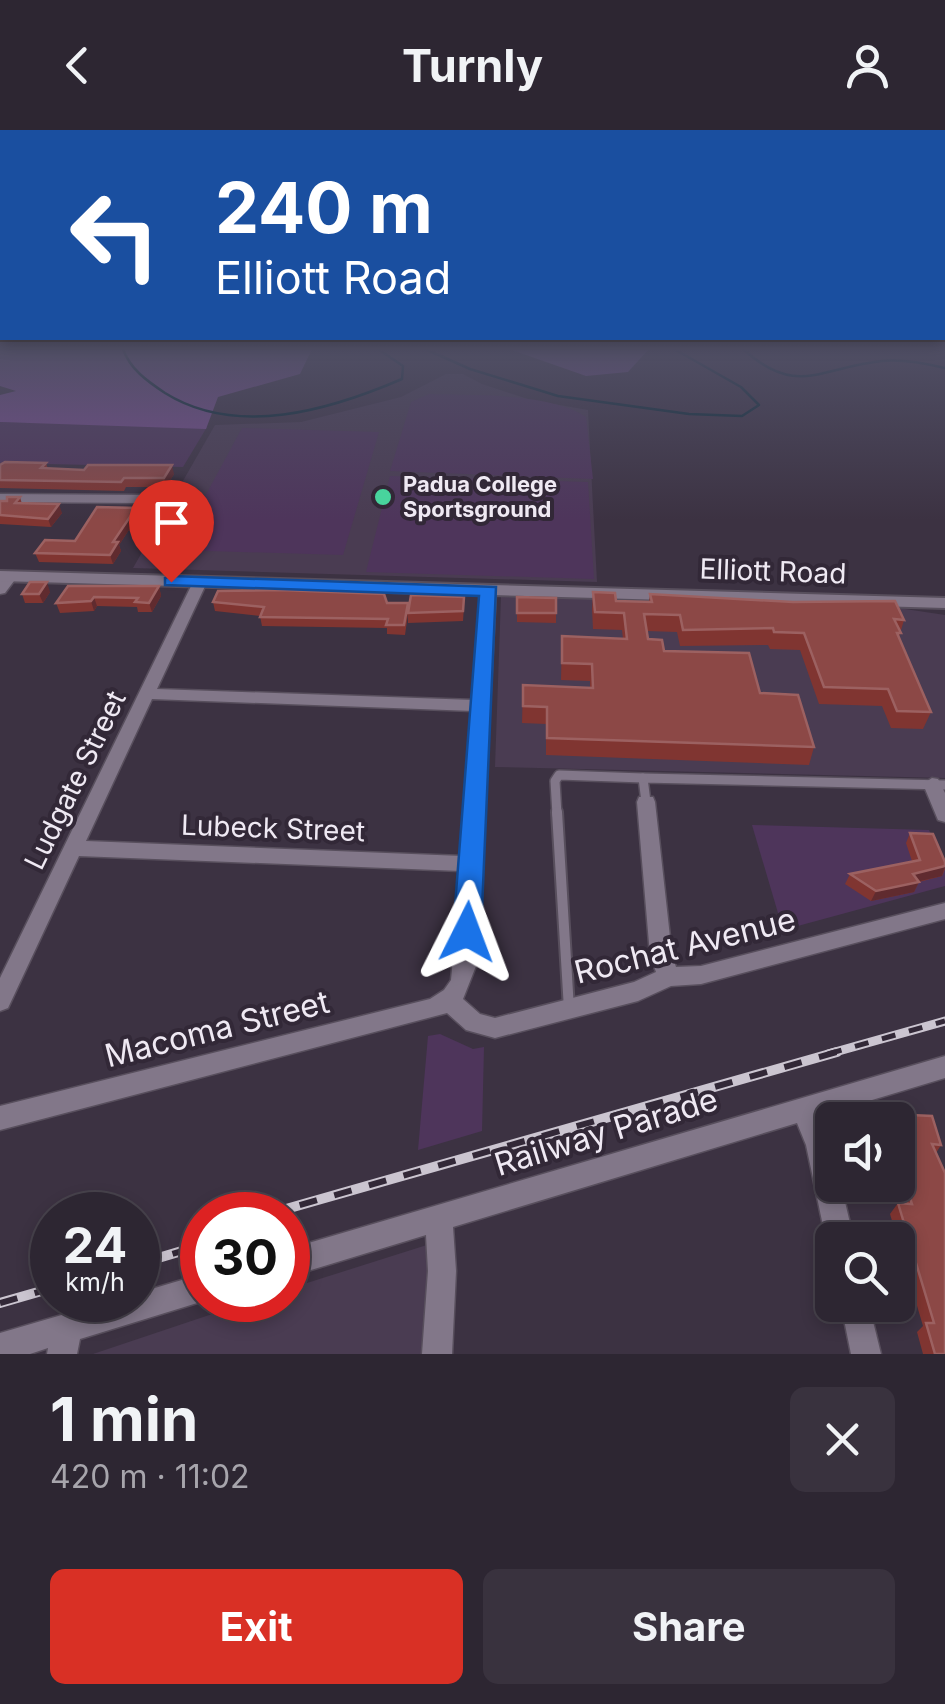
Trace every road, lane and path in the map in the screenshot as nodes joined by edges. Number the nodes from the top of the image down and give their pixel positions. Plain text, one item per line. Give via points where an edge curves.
1 (0, 498) edge
2 (144, 499) dead end
3 (3, 581) edge
4 (200, 582) junction
5 (489, 590) junction
6 (945, 603) edge
7 (147, 694) junction
8 (482, 706) junction
9 (644, 778) junction
10 (938, 785) edge
11 (646, 802) joint
12 (945, 815) edge
13 (74, 848) junction
14 (470, 864) junction
15 (945, 912) edge
16 (669, 976) junction
17 (0, 1001) edge
18 (449, 1001) junction
19 (569, 1009) junction
20 (945, 1067) edge
21 (804, 1110) junction
22 (0, 1118) edge
23 (439, 1218) junction
24 (836, 1222) edge
25 (310, 1256) edge
26 (180, 1297) edge
27 (859, 1322) edge
28 (65, 1341) edge
29 (0, 1348) edge
30 (436, 1354) edge
31 (866, 1354) edge

1 - 2 street
3 - 4 street, Elliott Road
4 - 5 street, Elliott Road
4 - 7 street, Ludgate Street
5 - 6 street, Elliott Road
5 - 8 street
7 - 8 street
7 - 13 street, Ludgate Street
8 - 14 street
9 - 10 lane
9 - 11 lane
9 - 19 lane via 559,775 555,781
10 - 12 street
11 - 16 street via 661,955
13 - 14 street, Lubeck Street
13 - 17 street, Ludgate Street
14 - 18 street via 464,974
15 - 16 street, Rochat Avenue via 700,975
16 - 19 street, Rochat Avenue
18 - 19 street, Rochat Avenue via 488,1028
18 - 22 street, Macoma Street
20 - 21 street, Railway Parade
21 - 23 street, Railway Parade
21 - 24 street via 820,1145
23 - 25 street, Railway Parade
23 - 30 street
26 - 28 street
27 - 31 street
28 - 29 street

